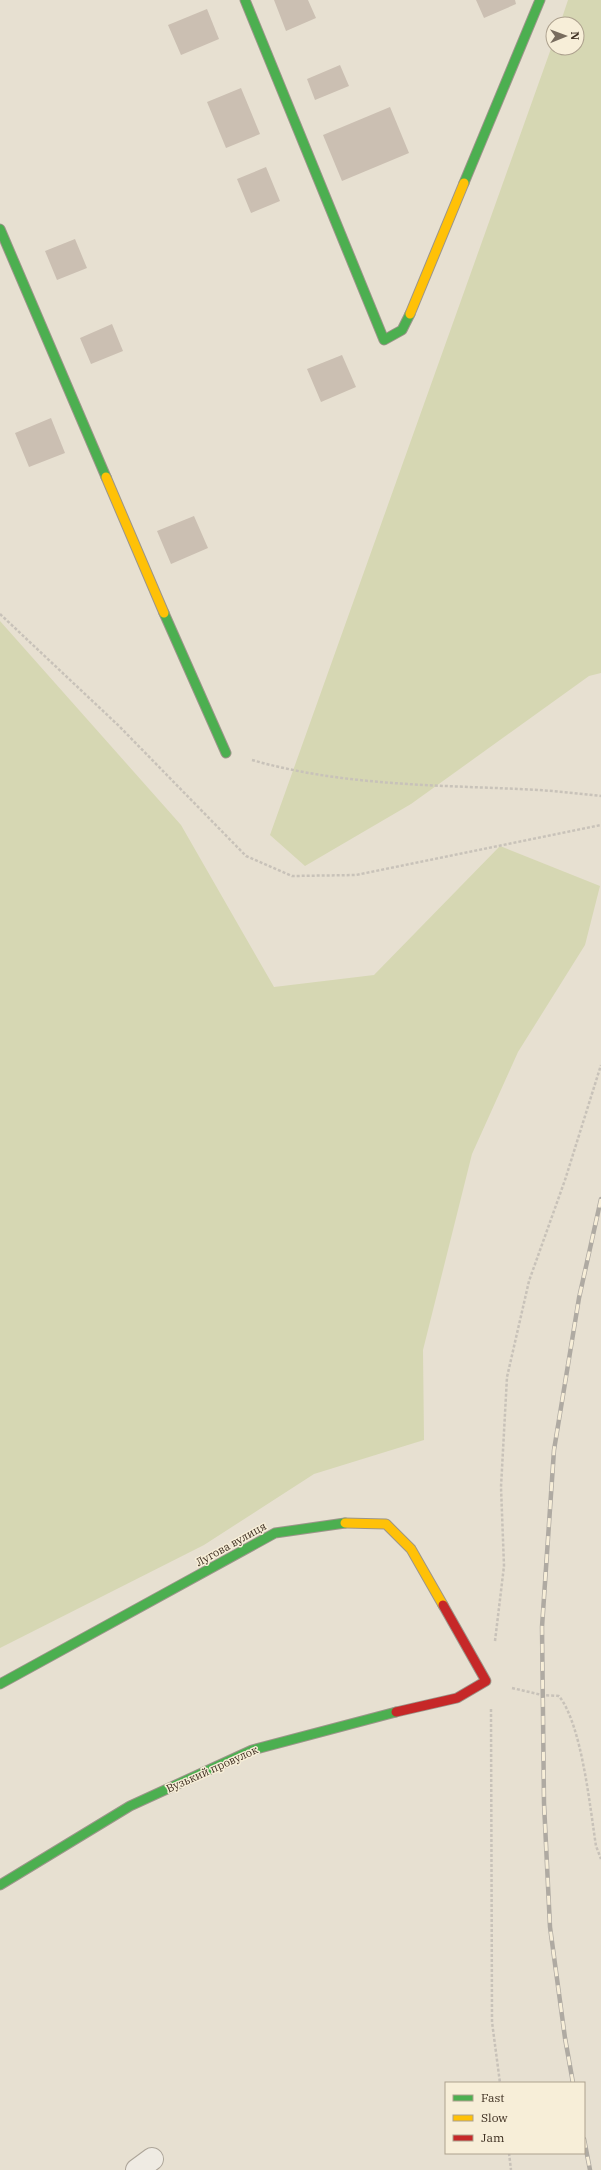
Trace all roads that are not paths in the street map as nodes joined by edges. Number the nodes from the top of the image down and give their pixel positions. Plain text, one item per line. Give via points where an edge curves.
1 (245, 0) edge
2 (540, 0) edge
3 (0, 229) edge
4 (226, 753) road end
5 (486, 1681) joint
6 (0, 1684) edge
7 (0, 1885) edge

1 - 2 street via 384,340 402,330 411,312
3 - 4 street
5 - 6 street, Лугова вулиця via 411,1549 386,1524 348,1523 275,1533
5 - 7 street, Вузький провулок via 457,1698 361,1720 252,1750 130,1806

